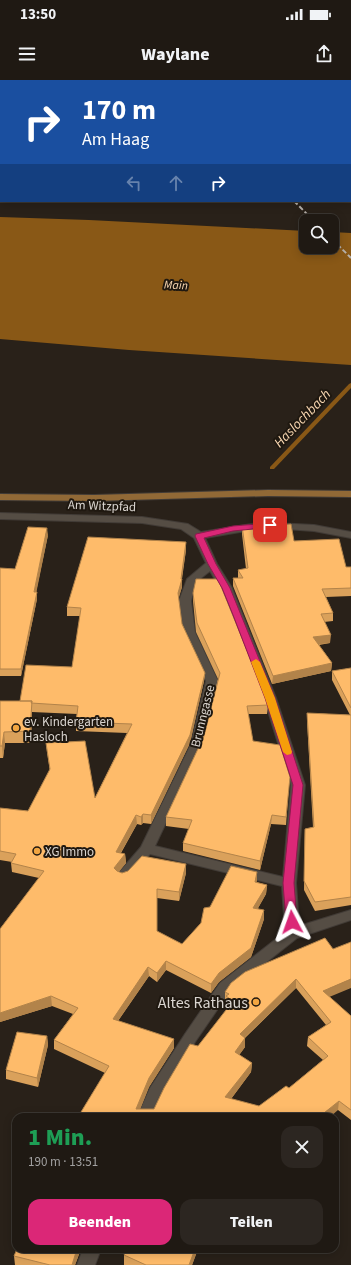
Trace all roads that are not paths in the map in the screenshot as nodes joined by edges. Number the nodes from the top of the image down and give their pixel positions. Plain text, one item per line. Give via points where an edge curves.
1 (351, 494) edge
2 (0, 497) edge
3 (0, 516) edge
4 (351, 535) edge
5 (199, 536) junction
6 (212, 564) junction
7 (147, 849) junction
8 (124, 876) edge
9 (288, 883) junction
10 (351, 915) edge
11 (292, 934) junction
12 (147, 1113) edge
13 (90, 1253) edge
14 (86, 1265) edge

1 - 2 main road
3 - 5 street, Am Witzpfad via 142,520 184,526
4 - 5 street via 314,528 270,525
5 - 6 street
6 - 7 street, Brunngasse via 191,580 185,601 190,632 212,681 197,744
6 - 9 street via 226,588 270,698 298,785
7 - 8 street, Brunngasse
7 - 9 street
9 - 11 street
10 - 11 street
11 - 12 street via 225,987 190,1038 156,1093
13 - 14 street

